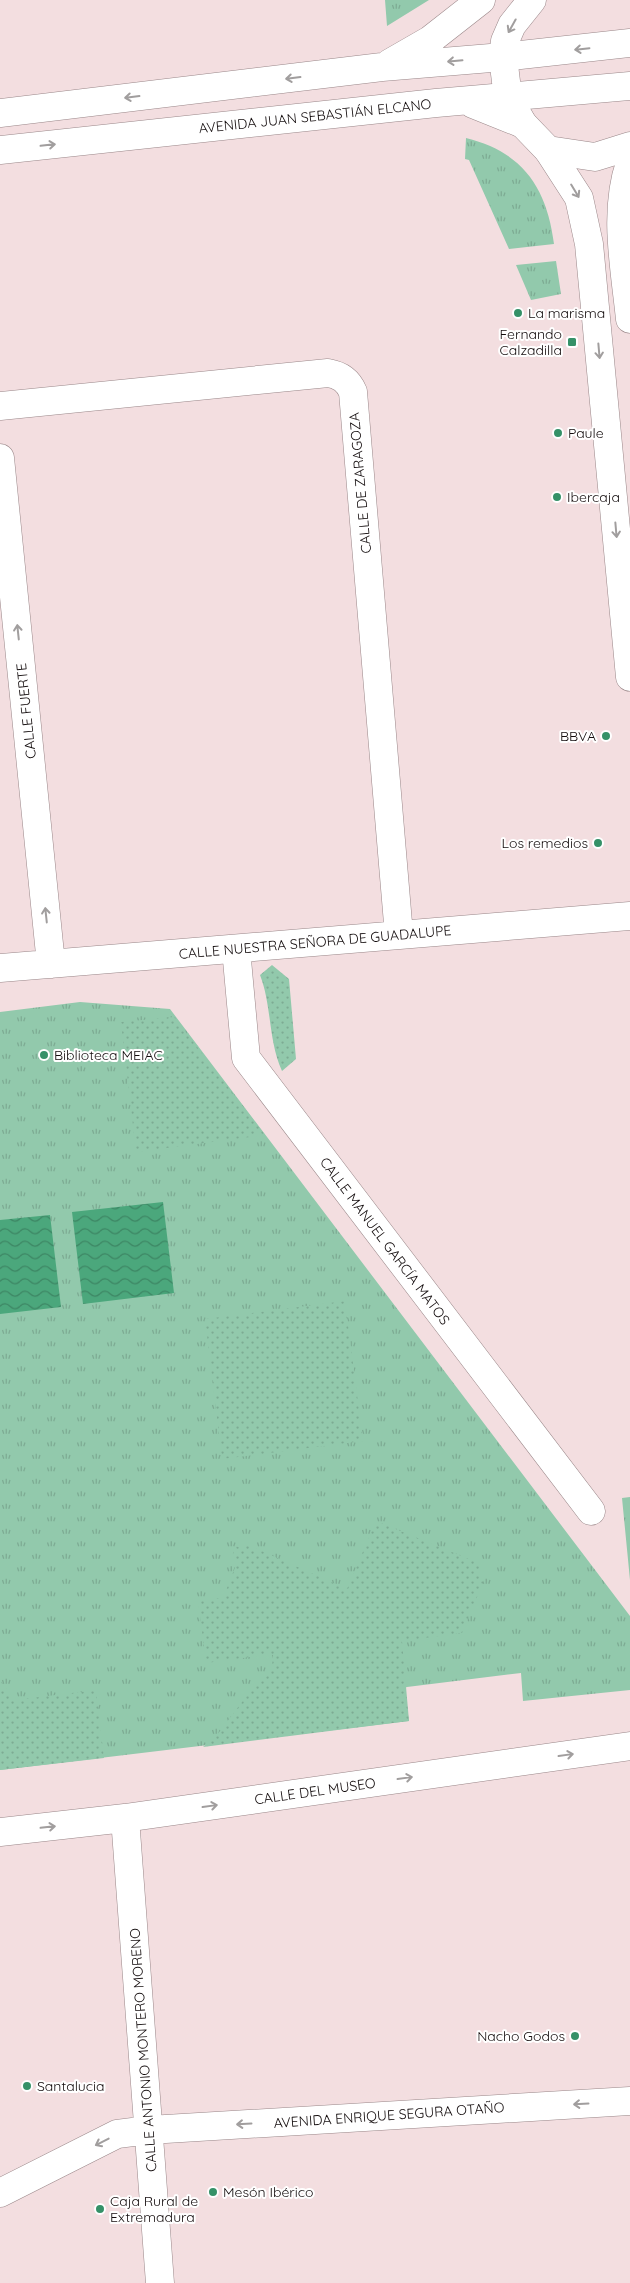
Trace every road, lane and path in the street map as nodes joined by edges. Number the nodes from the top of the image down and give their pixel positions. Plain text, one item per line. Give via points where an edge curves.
1 (481, 0) edge
2 (532, 0) edge
3 (630, 43) edge
4 (503, 57) junction
5 (382, 67) junction
6 (630, 86) edge
7 (508, 98) junction
8 (465, 101) junction
9 (0, 113) edge
10 (523, 124) junction
11 (630, 146) edge
12 (0, 150) edge
13 (548, 150) junction
14 (630, 163) edge
15 (630, 319) edge
16 (0, 406) edge
17 (0, 458) edge
18 (5, 561) edge
19 (630, 677) edge
20 (630, 916) edge
21 (399, 935) junction
22 (236, 949) junction
23 (51, 964) junction
24 (0, 968) edge
25 (591, 1511) dead end
26 (630, 1746) edge
27 (125, 1818) junction
28 (0, 1832) edge
29 (630, 2101) edge
30 (149, 2130) junction
31 (0, 2193) edge
32 (160, 2283) edge

1 - 5 main road via 430,40
2 -> 4 main road via 512,25
3 -> 4 main road
4 -> 5 main road
4 - 7 main road
5 -> 9 main road
6 - 7 main road, AVENIDA JUAN SEBASTIÁN ELCANO
7 - 8 main road, AVENIDA JUAN SEBASTIÁN ELCANO
7 - 10 main road
8 - 10 main road
12 -> 8 main road, AVENIDA JUAN SEBASTIÁN ELCANO
10 - 13 main road
11 - 13 main road via 595,157
13 -> 19 main road via 579,198 589,244
14 - 15 main road via 623,183 622,229
16 - 21 main road, CALLE DE ZARAGOZA via 328,373 350,384
17 - 18 main road, CALLE FUERTE
23 -> 18 main road, CALLE FUERTE
20 - 21 main road, CALLE NUESTRA SEÑORA DE GUADALUPE
21 - 22 main road, CALLE NUESTRA SEÑORA DE GUADALUPE
22 - 23 main road, CALLE NUESTRA SEÑORA DE GUADALUPE
22 - 25 main road, CALLE MANUEL GARCÍA MATOS via 246,1058
23 - 24 main road, CALLE NUESTRA SEÑORA DE GUADALUPE
27 -> 26 main road, CALLE DEL MUSEO
28 -> 27 main road, CALLE DEL MUSEO
27 - 30 main road, CALLE ANTONIO MONTERO MORENO
29 -> 30 main road, AVENIDA ENRIQUE SEGURA OTAÑO
30 -> 31 main road, AVENIDA ENRIQUE SEGURA OTAÑO via 118,2134
30 - 32 main road, CALLE ANTONIO MONTERO MORENO

